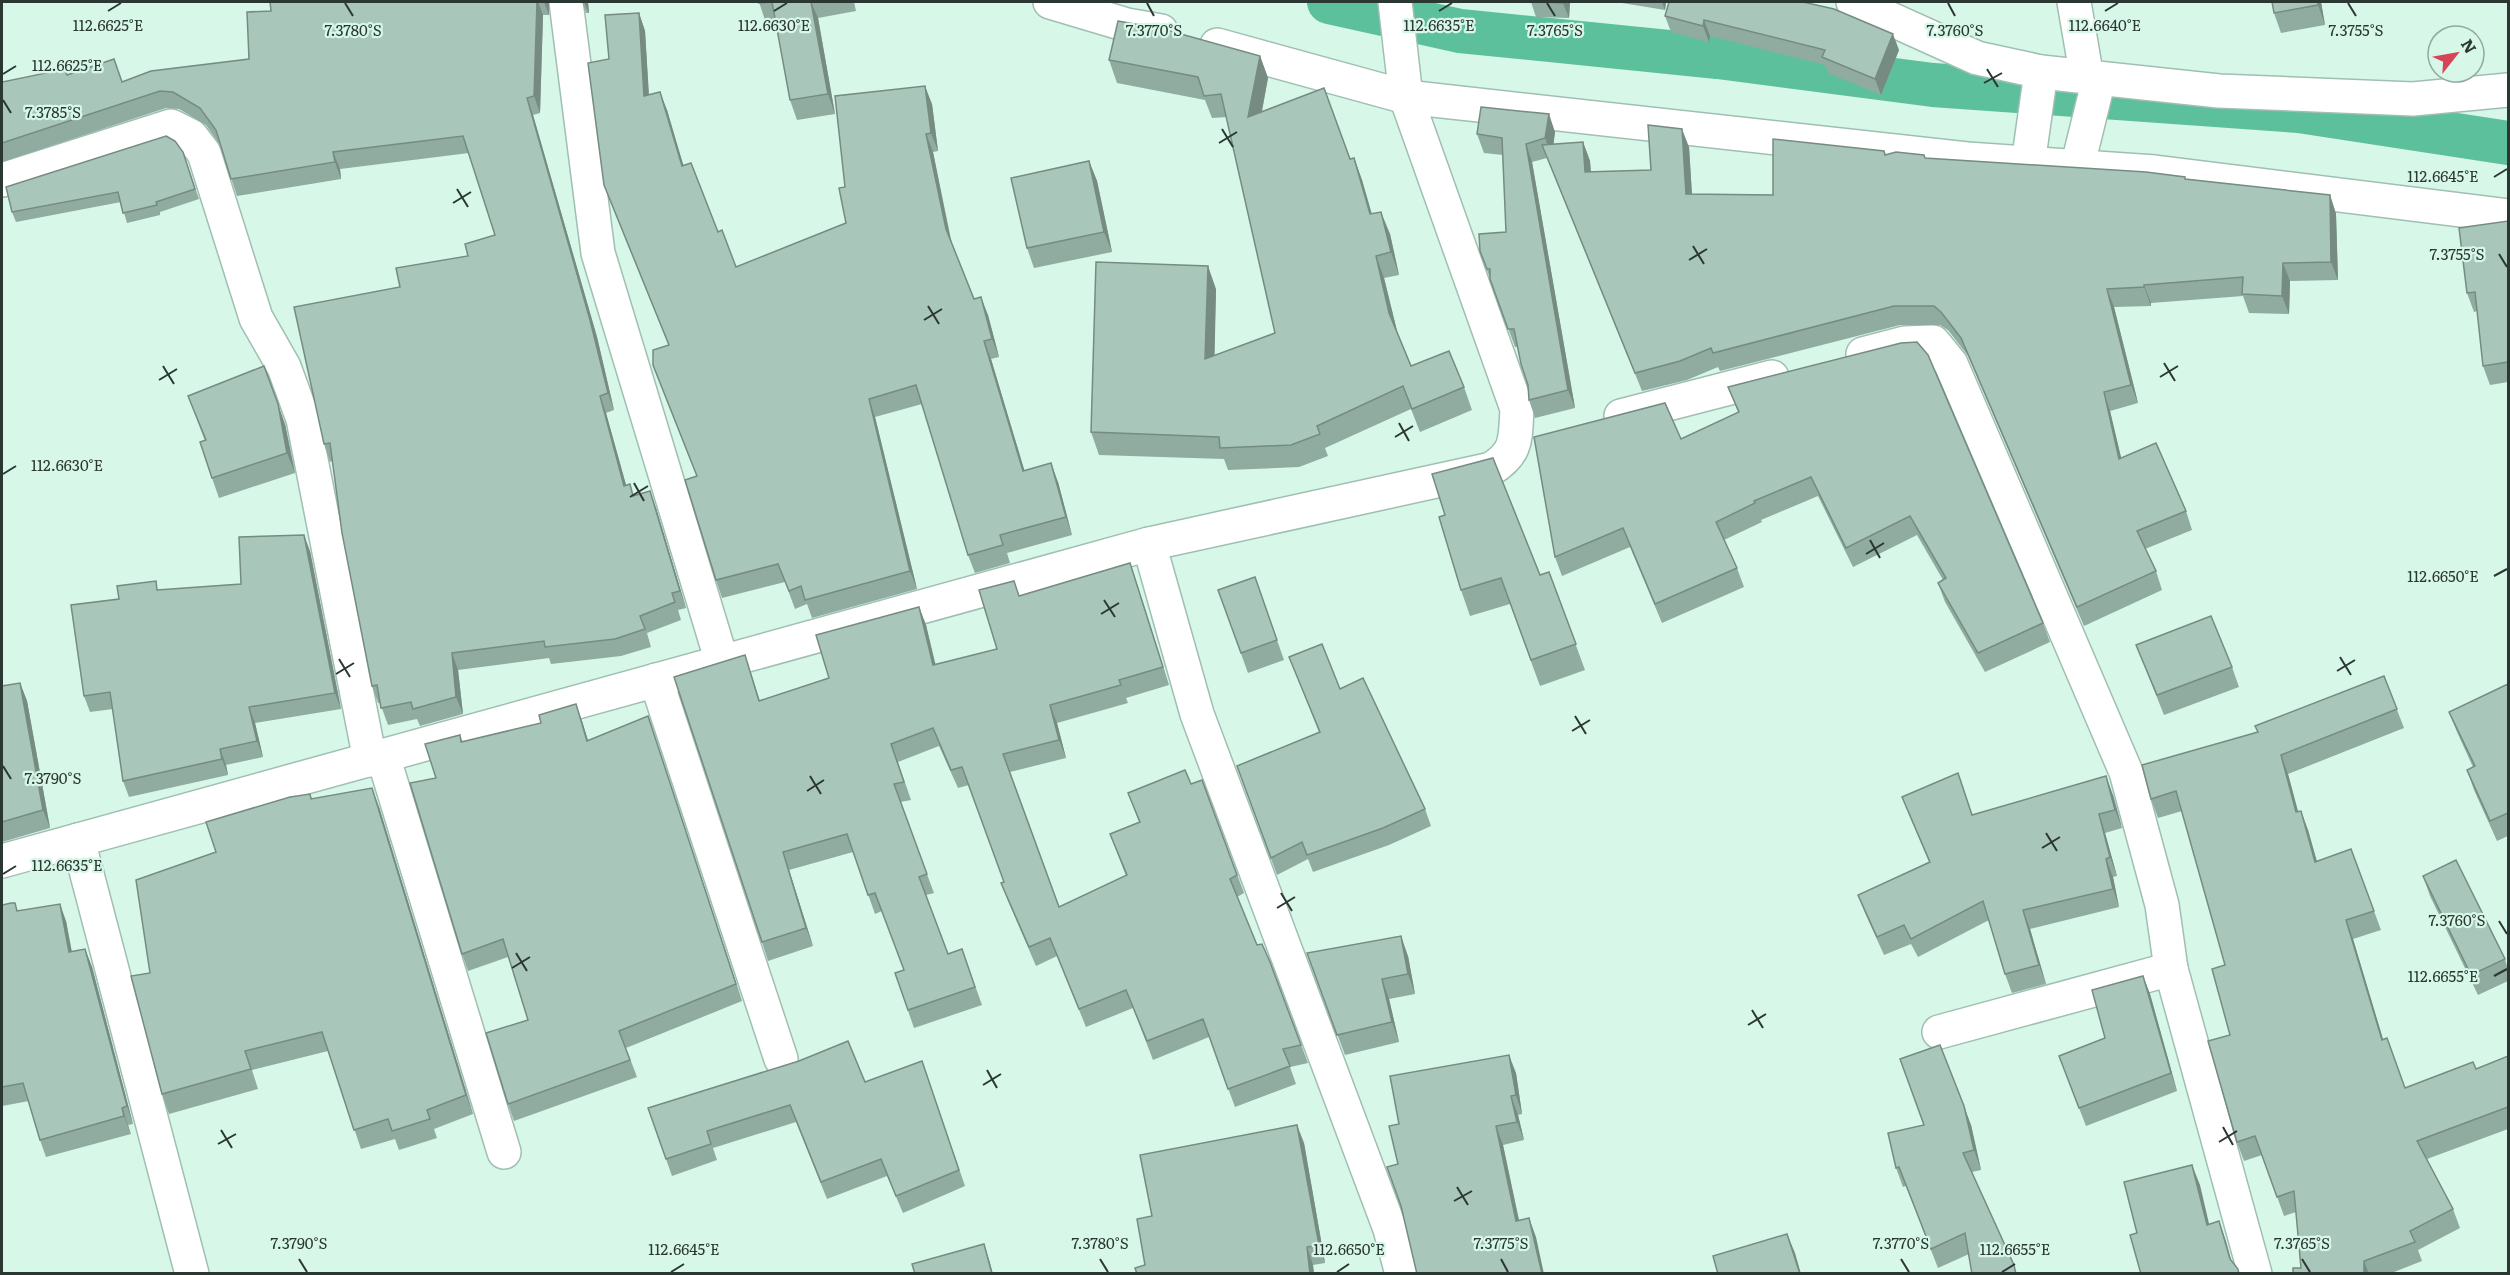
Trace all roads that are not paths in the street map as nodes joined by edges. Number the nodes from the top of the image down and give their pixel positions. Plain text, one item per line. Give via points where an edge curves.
1 (566, 2) edge
2 (1050, 2) edge
3 (1853, 2) edge
4 (2074, 2) edge
5 (1394, 6) edge
6 (1404, 82) junction
7 (2039, 82) junction
8 (2094, 83) junction
9 (2508, 90) edge
10 (2029, 159) junction
11 (2078, 163) junction
12 (2, 180) edge
13 (2508, 216) edge
14 (1836, 360) edge
15 (1802, 369) edge
16 (1595, 423) edge
17 (1550, 434) edge
18 (1515, 443) junction
19 (1149, 544) junction
20 (722, 662) junction
21 (656, 680) junction
22 (376, 758) junction
23 (78, 840) junction
24 (2, 861) edge
25 (2171, 969) junction
26 (1939, 1032) dead end
27 (780, 1059) dead end
28 (504, 1152) dead end
29 (192, 1274) edge
30 (1402, 1274) edge
31 (2255, 1274) edge

1 - 20 street via 598,253
2 - 6 street via 1127,26
3 - 7 street
4 - 8 street
5 - 6 street
6 - 10 street via 1955,158
6 - 18 street via 1517,409
7 - 8 street
7 - 10 street
8 - 9 street via 2413,99
8 - 11 street
10 - 11 street
11 - 13 street
12 - 22 street via 171,126 191,136 204,153 256,318 284,367 303,419
14 - 25 street via 1923,341 1933,342 1951,364 2126,772 2162,905
15 - 16 street
17 - 18 street
18 - 19 street via 1506,459 1491,469
19 - 20 street
19 - 30 street via 1197,714 1390,1228
20 - 21 street
21 - 22 street
21 - 27 street
22 - 23 street
22 - 28 street
23 - 24 street
23 - 29 street
25 - 26 street
25 - 31 street

